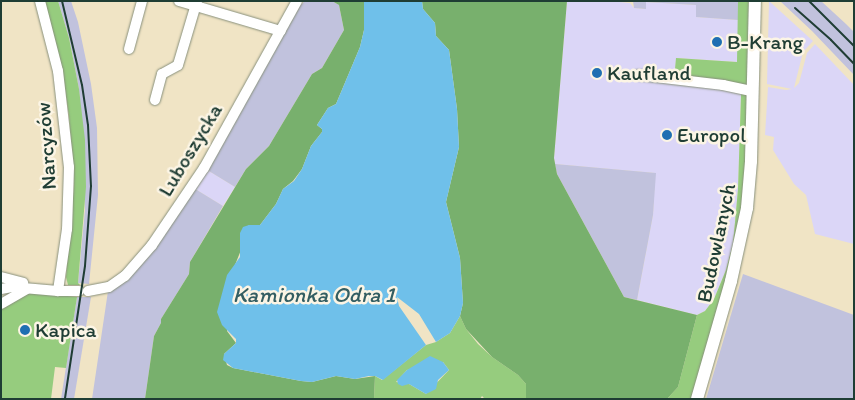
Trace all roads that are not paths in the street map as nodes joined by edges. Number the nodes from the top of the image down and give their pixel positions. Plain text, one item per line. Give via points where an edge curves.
1 (40, 1) edge
2 (142, 1) edge
3 (179, 1) edge
4 (297, 1) edge
5 (755, 1) edge
6 (196, 4) edge
7 (281, 31) junction
8 (129, 49) dead end
9 (638, 75) dead end
10 (752, 91) junction
11 (155, 100) dead end
12 (1, 278) edge
13 (1, 287) edge
14 (32, 288) junction
15 (58, 291) junction
16 (1, 304) edge
17 (697, 399) edge

1 - 15 street, Narcyzów via 58,71 69,167 67,229
2 - 8 street
3 - 6 street
4 - 7 street, Luboszycka
5 - 10 main road, Budowlanych
6 - 7 street
6 - 11 street via 178,65 162,74
7 - 15 street, Luboszycka via 208,161 152,246 125,276 109,287
9 - 10 street via 723,84
10 - 17 main road, Budowlanych via 751,161 745,221
12 - 13 street
12 - 14 street, Luboszycka
13 - 14 street, Luboszycka
14 - 15 street, Luboszycka
14 - 16 street

